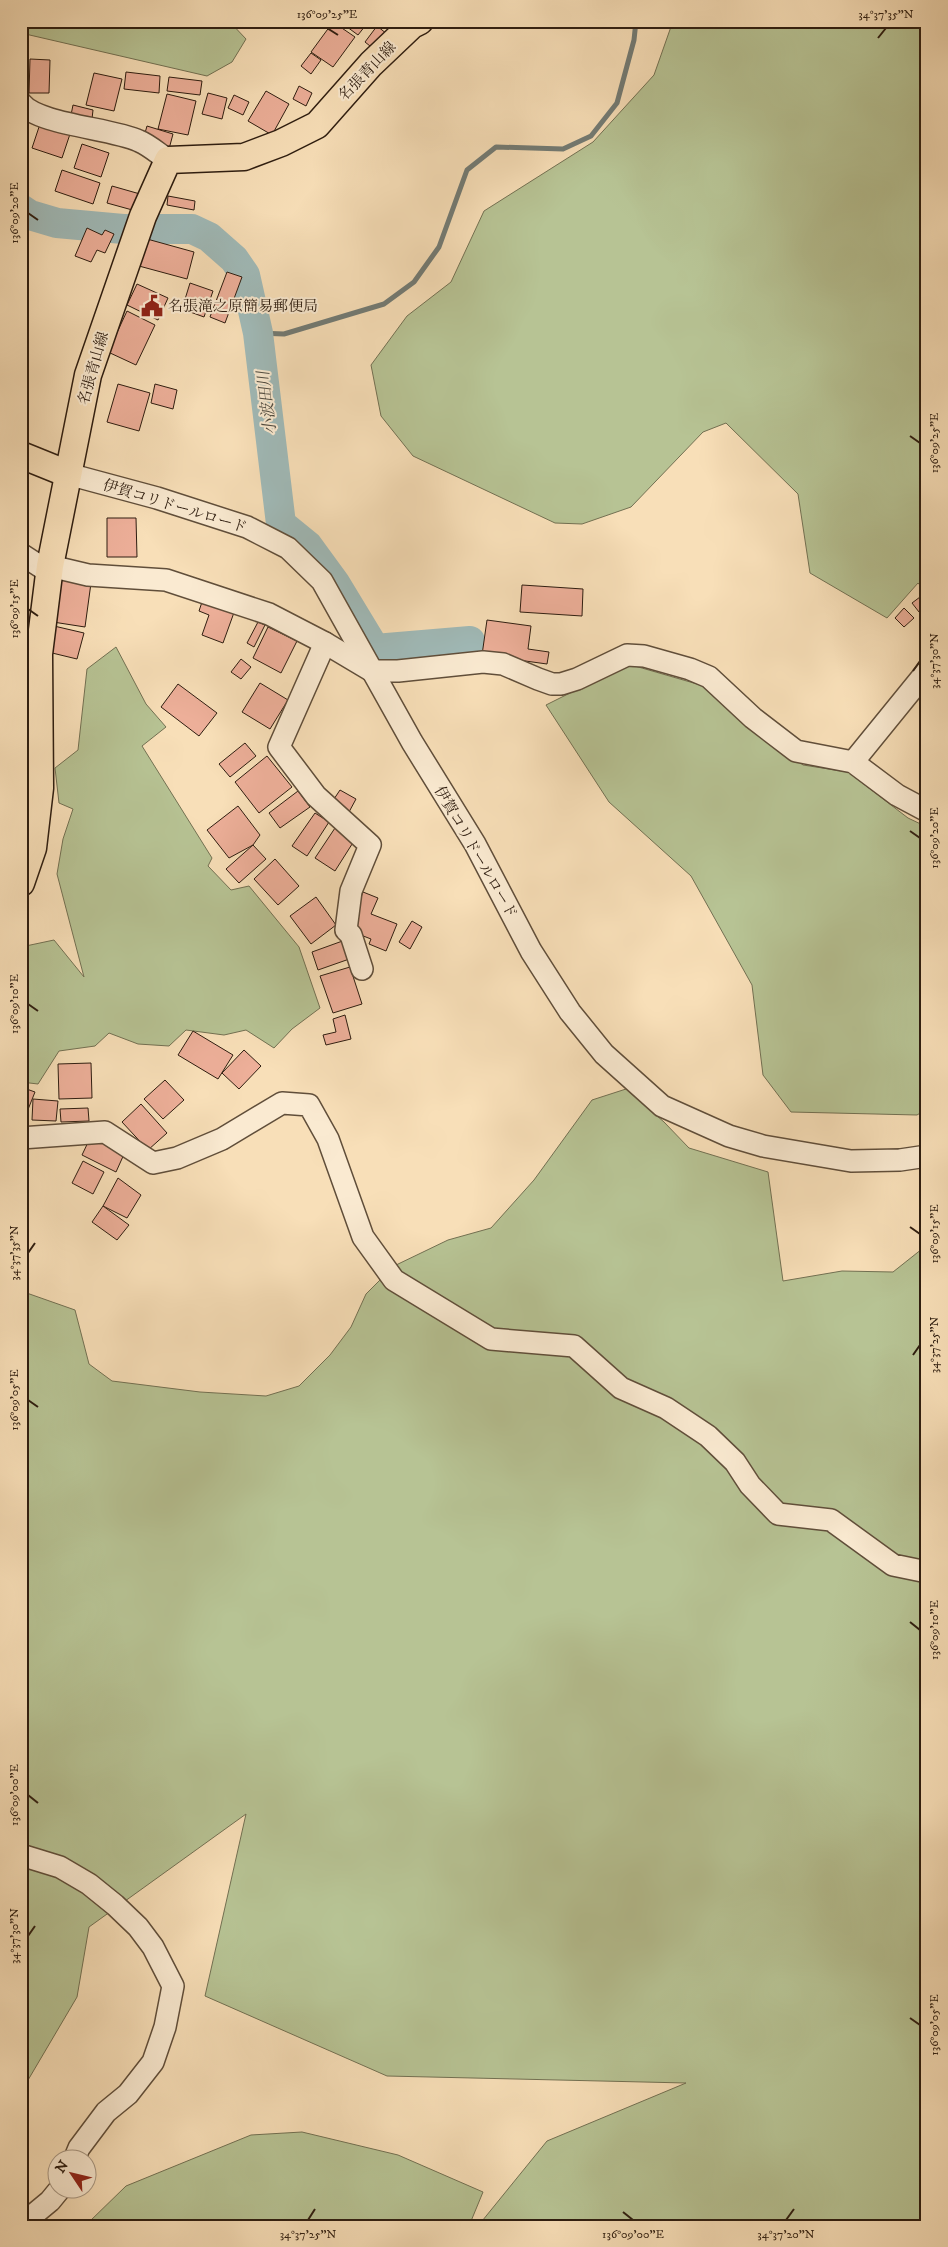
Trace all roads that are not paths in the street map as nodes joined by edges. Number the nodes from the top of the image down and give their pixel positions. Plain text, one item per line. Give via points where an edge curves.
1 (420, 21) edge
2 (21, 103) edge
3 (168, 160) junction
4 (21, 455) edge
5 (68, 474) junction
6 (21, 554) edge
7 (50, 566) junction
8 (325, 643) junction
9 (927, 670) edge
10 (372, 672) junction
11 (853, 762) junction
12 (927, 811) edge
13 (21, 884) edge
14 (362, 969) dead end
15 (21, 1138) edge
16 (927, 1156) edge
17 (927, 1572) edge
18 (21, 1855) edge
19 (78, 2150) edge
20 (51, 2200) edge
21 (21, 2225) edge

1 - 3 main road, 名張青山線 via 371,64 317,125 244,157
2 - 3 street via 40,115 138,140
3 - 5 main road, 名張青山線 via 143,216 88,375
4 - 5 main road
5 - 7 main road, 名張青山線
5 - 10 street, 伊賀コリドールロード via 247,527 288,548 322,581
6 - 7 street via 41,567
7 - 8 street via 88,575 166,580 269,614
7 - 13 main road, 名張青山線 via 39,654 40,788 32,848
8 - 10 street
8 - 14 street via 279,747 316,796 370,845 351,891 346,930 351,935
9 - 11 street
10 - 11 street via 483,662 503,664 545,682 561,684 627,655 644,656 709,677 753,718 796,751
10 - 16 street, 伊賀コリドールロード via 476,844 531,951 570,1012 604,1054 662,1106 729,1136 763,1146 851,1161
11 - 12 street via 897,795
15 - 17 street via 104,1132 152,1164 177,1158 222,1139 282,1103 309,1105 328,1139 363,1236 394,1280 491,1339 574,1346 621,1388 666,1408 708,1436 735,1462 750,1485 778,1514 831,1520 893,1565
18 - 19 street via 60,1867 115,1905 138,1927 173,1986 165,2027 153,2062 128,2094 106,2112
20 - 21 street

